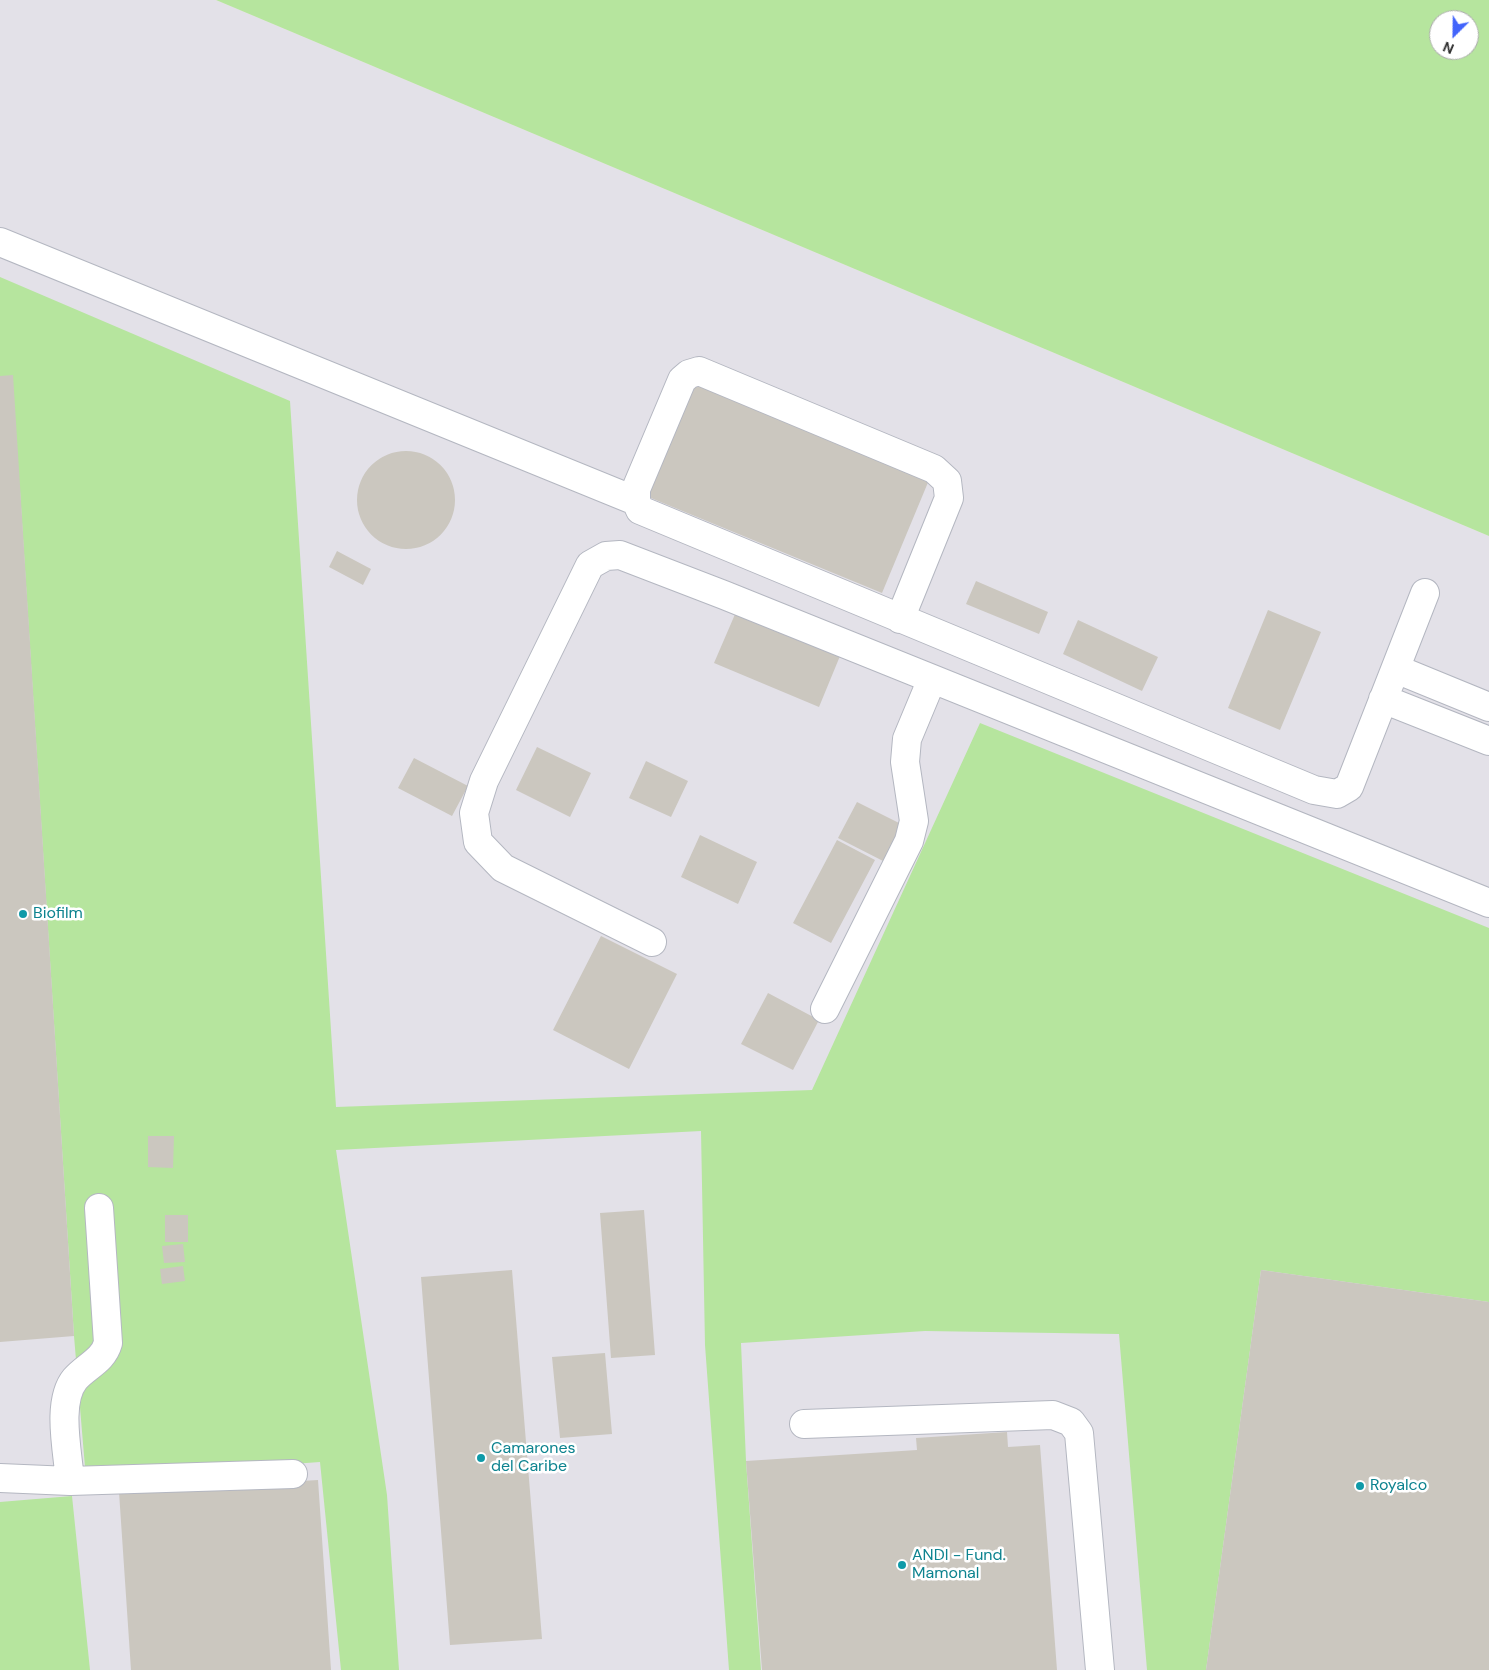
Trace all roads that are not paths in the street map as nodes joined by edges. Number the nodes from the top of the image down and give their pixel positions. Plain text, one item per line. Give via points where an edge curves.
1 (0, 242) edge
2 (636, 501) junction
3 (1425, 593) dead end
4 (900, 620) junction
5 (1396, 669) junction
6 (932, 679) junction
7 (1383, 699) junction
8 (1489, 707) edge
9 (1489, 740) edge
10 (1489, 903) edge
11 (652, 942) dead end
12 (825, 1009) dead end
13 (99, 1208) dead end
14 (804, 1424) dead end
15 (293, 1474) dead end
16 (0, 1478) edge
17 (70, 1481) junction
18 (1100, 1670) edge

1 - 2 lane
2 - 4 lane via 640,510
2 - 4 lane via 636,489 682,380 699,370 934,469 947,481 950,498
3 - 5 lane
4 - 7 lane via 1314,790 1337,794 1349,787
5 - 7 lane
5 - 8 lane
6 - 10 lane
6 - 11 lane via 620,555 606,556 590,565 484,781 474,813 478,842 503,868
6 - 12 lane via 907,739 905,762 914,821 909,841
7 - 9 lane
13 - 17 lane via 108,1343 100,1358 73,1381 66,1398
14 - 18 lane via 1053,1415 1070,1422 1080,1433
15 - 17 lane
16 - 17 lane

